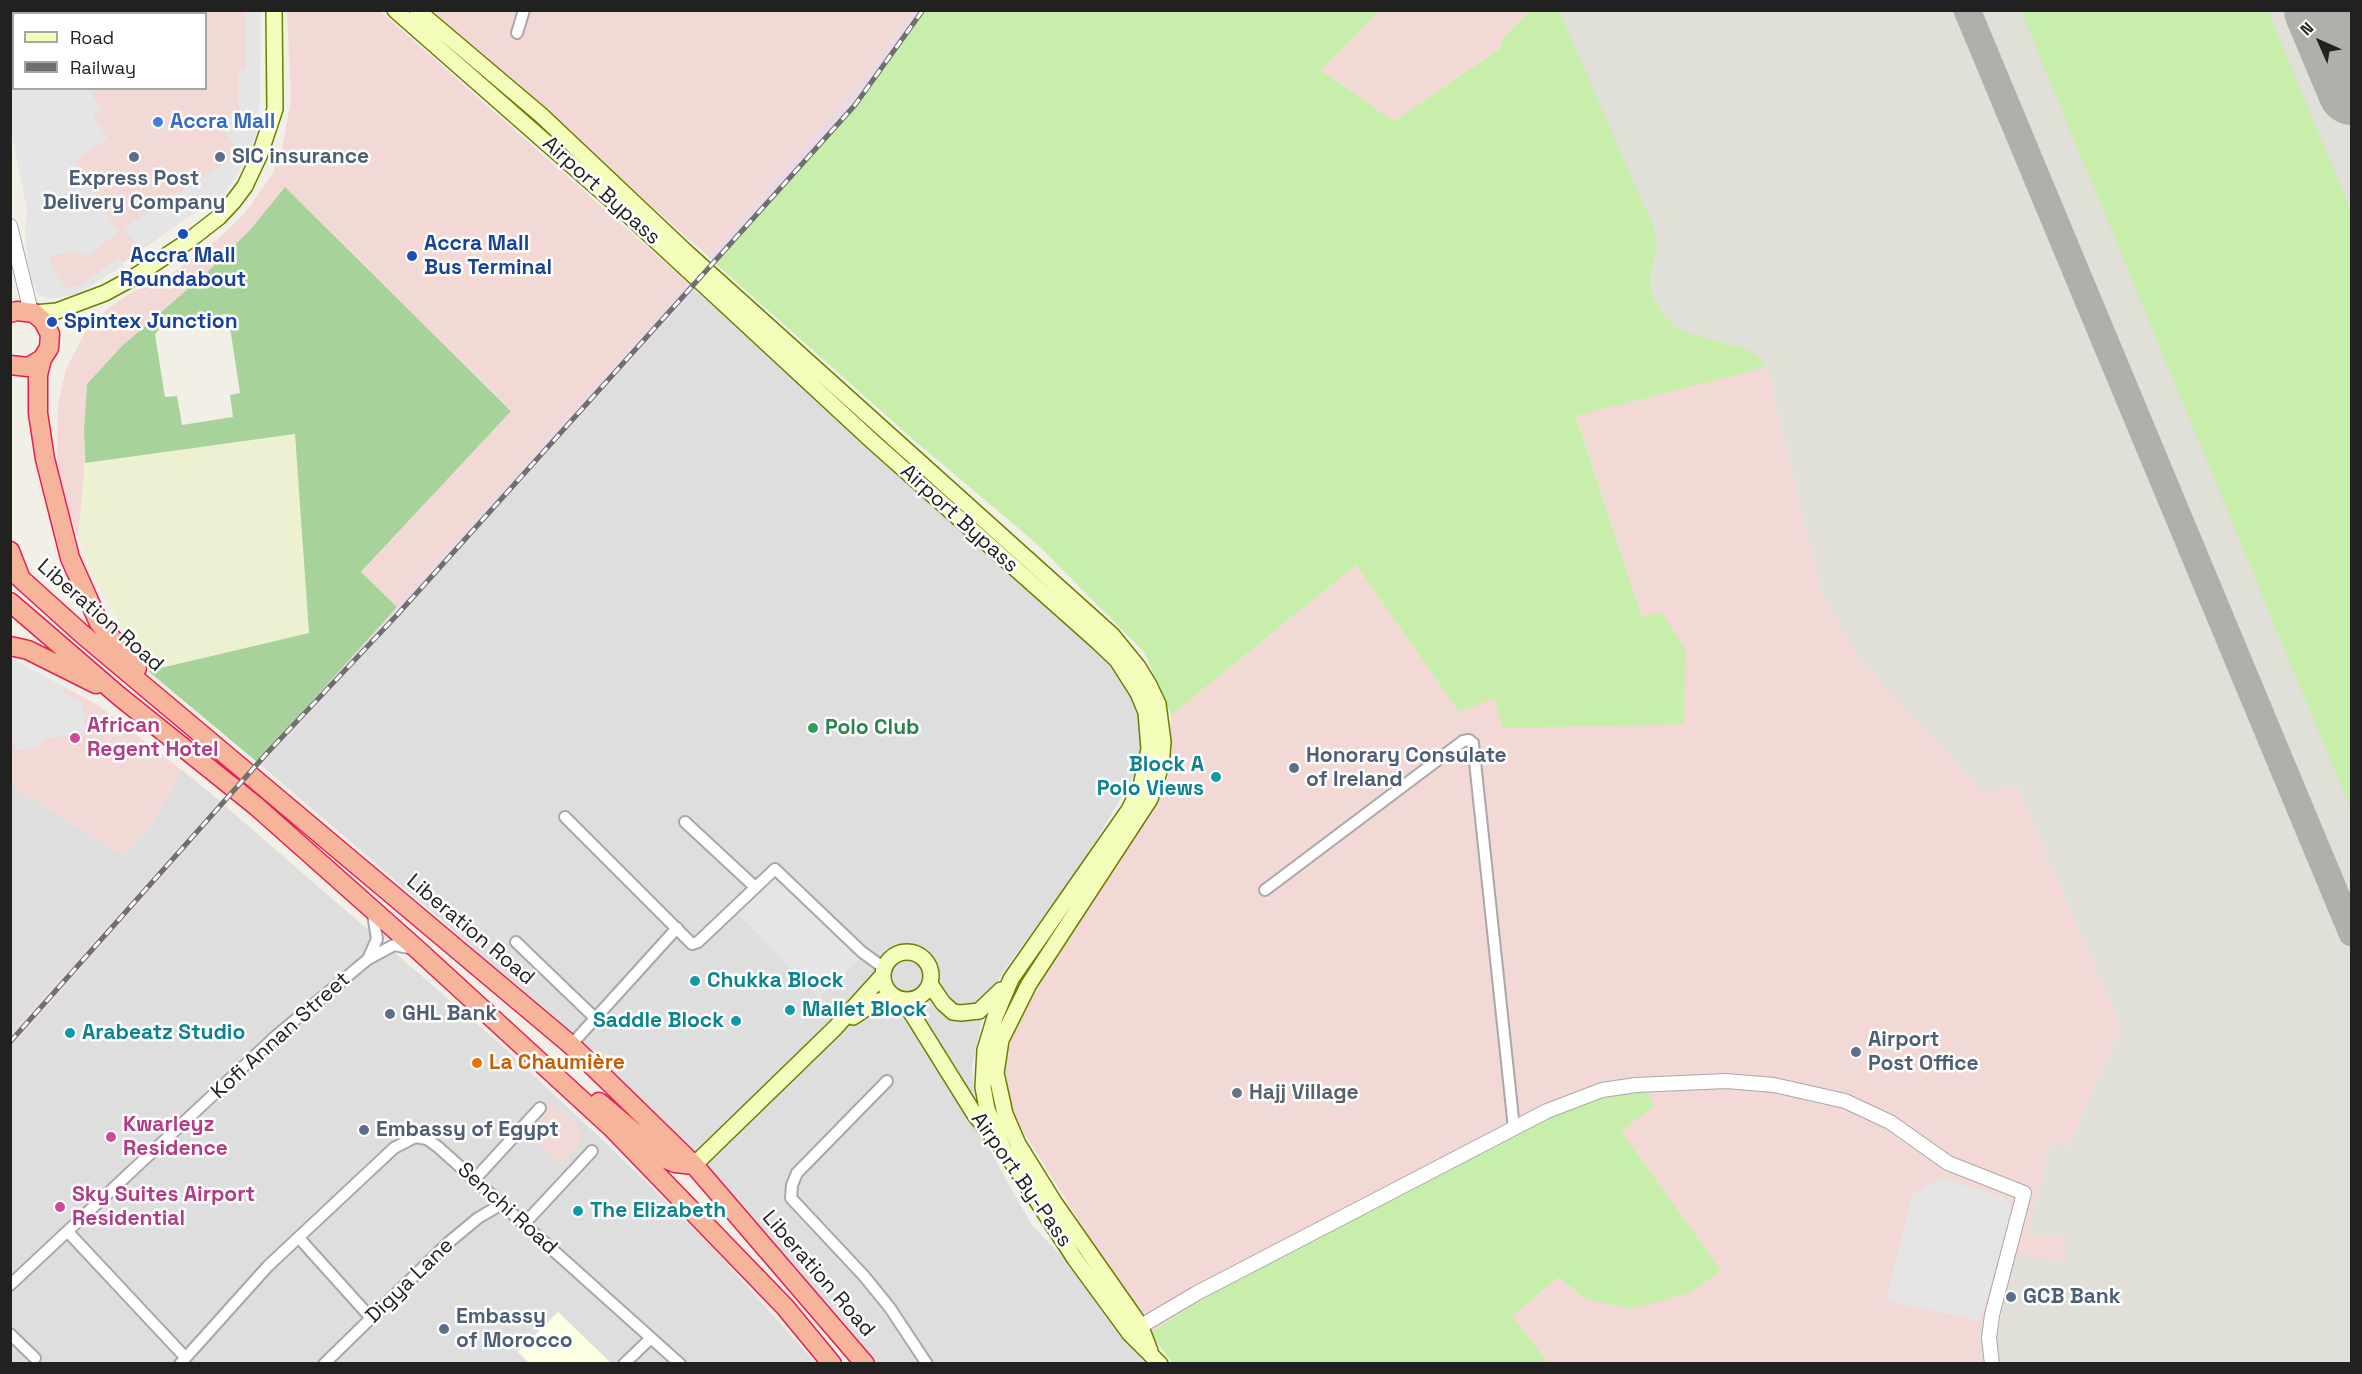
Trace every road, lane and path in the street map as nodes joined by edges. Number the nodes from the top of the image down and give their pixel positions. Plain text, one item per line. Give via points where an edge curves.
1 (274, 10) edge
2 (395, 10) edge
3 (417, 10) edge
4 (524, 10) edge
5 (517, 33) dead end
6 (10, 226) edge
7 (10, 313) edge
8 (32, 313) junction
9 (42, 359) junction
10 (10, 366) edge
11 (10, 550) edge
12 (16, 574) edge
13 (10, 602) edge
14 (10, 646) edge
15 (119, 696) junction
16 (163, 700) junction
17 (565, 817) dead end
18 (685, 822) dead end
19 (755, 887) junction
20 (1265, 890) dead end
21 (371, 908) junction
22 (677, 928) junction
23 (516, 942) dead end
24 (418, 950) junction
25 (368, 959) junction
26 (883, 972) junction
27 (1011, 979) junction
28 (930, 984) junction
29 (898, 998) junction
30 (595, 1018) junction
31 (835, 1028) junction
32 (571, 1045) junction
33 (887, 1081) dead end
34 (570, 1089) junction
35 (540, 1108) dead end
36 (1514, 1128) junction
37 (1011, 1147) junction
38 (592, 1151) dead end
39 (694, 1165) junction
40 (474, 1179) junction
41 (502, 1204) junction
42 (524, 1224) junction
43 (68, 1232) junction
44 (299, 1238) junction
45 (10, 1284) edge
46 (371, 1318) junction
47 (1135, 1329) junction
48 (10, 1334) edge
49 (651, 1338) junction
50 (35, 1358) dead end
51 (183, 1360) edge
52 (324, 1364) edge
53 (624, 1364) edge
54 (680, 1364) edge
55 (832, 1364) edge
56 (865, 1364) edge
57 (927, 1364) edge
58 (1160, 1364) edge
59 (1992, 1364) edge

1 - 8 main road via 275,109 260,154 232,202 187,242 131,279 57,311
2 - 27 main road, Airport Bypass via 625,212 872,441 1098,642 1128,676 1146,712 1149,730 1141,786
3 - 37 main road, Airport Bypass via 559,131 685,251 1112,635 1149,685 1158,704 1163,742 1161,766 1150,799 1029,984 1001,1040 996,1073
4 - 5 street
6 - 8 street
7 - 8 highway
8 - 9 highway via 43,321 50,334 49,348
9 - 10 highway via 28,367
9 - 16 highway via 38,388 40,424 70,558 99,623
11 - 12 highway
12 - 16 highway, Liberation Road
13 - 15 highway
14 - 15 highway via 28,650
15 - 21 highway via 256,806
16 - 32 highway, Liberation Road
17 - 22 street
18 - 19 street
19 - 22 street via 694,945
19 - 26 street via 776,870
20 - 36 street via 1463,741 1473,743
21 - 24 highway
21 - 25 street, Kofi Annan Street via 378,930
22 - 30 street
23 - 30 street
24 - 25 street, Kofi Annan Street via 394,945
24 - 34 highway
25 - 43 street, Kofi Annan Street via 276,1036
26 - 28 main road via 890,959 910,951 928,963 932,973
26 - 29 main road via 883,984
26 - 31 main road
27 - 28 main road via 988,1005 969,1013 953,1012
27 - 37 main road, Airport Bypass via 995,1017 982,1069 987,1109
28 - 29 main road via 920,998
29 - 31 main road via 874,1003
29 - 37 main road, Airport By-Pass via 975,1114
30 - 32 street
31 - 39 main road
32 - 39 highway, Liberation Road
33 - 57 street via 797,1173 791,1198 864,1276
34 - 39 highway via 579,1090 612,1111 670,1162
34 - 55 highway via 785,1307
35 - 40 street
36 - 47 street
36 - 59 street via 1602,1090 1726,1082 1774,1085 1845,1101 1890,1122 1948,1163 2024,1193 1992,1315
37 - 47 main road, Airport By-Pass via 1054,1202
38 - 42 street
39 - 56 highway, Liberation Road
40 - 41 street, Senchi Road
40 - 44 street, Senchi Road via 427,1139 409,1138
41 - 42 street, Senchi Road
41 - 46 street, Digya Lane via 448,1243
42 - 49 street, Senchi Road
43 - 45 street, Kofi Annan Street
43 - 51 street
44 - 46 street
44 - 51 street, Senchi Road via 268,1266
46 - 52 street, Digya Lane
47 - 58 main road, Airport By-Pass
48 - 50 street
49 - 53 street
49 - 54 street, Senchi Road

